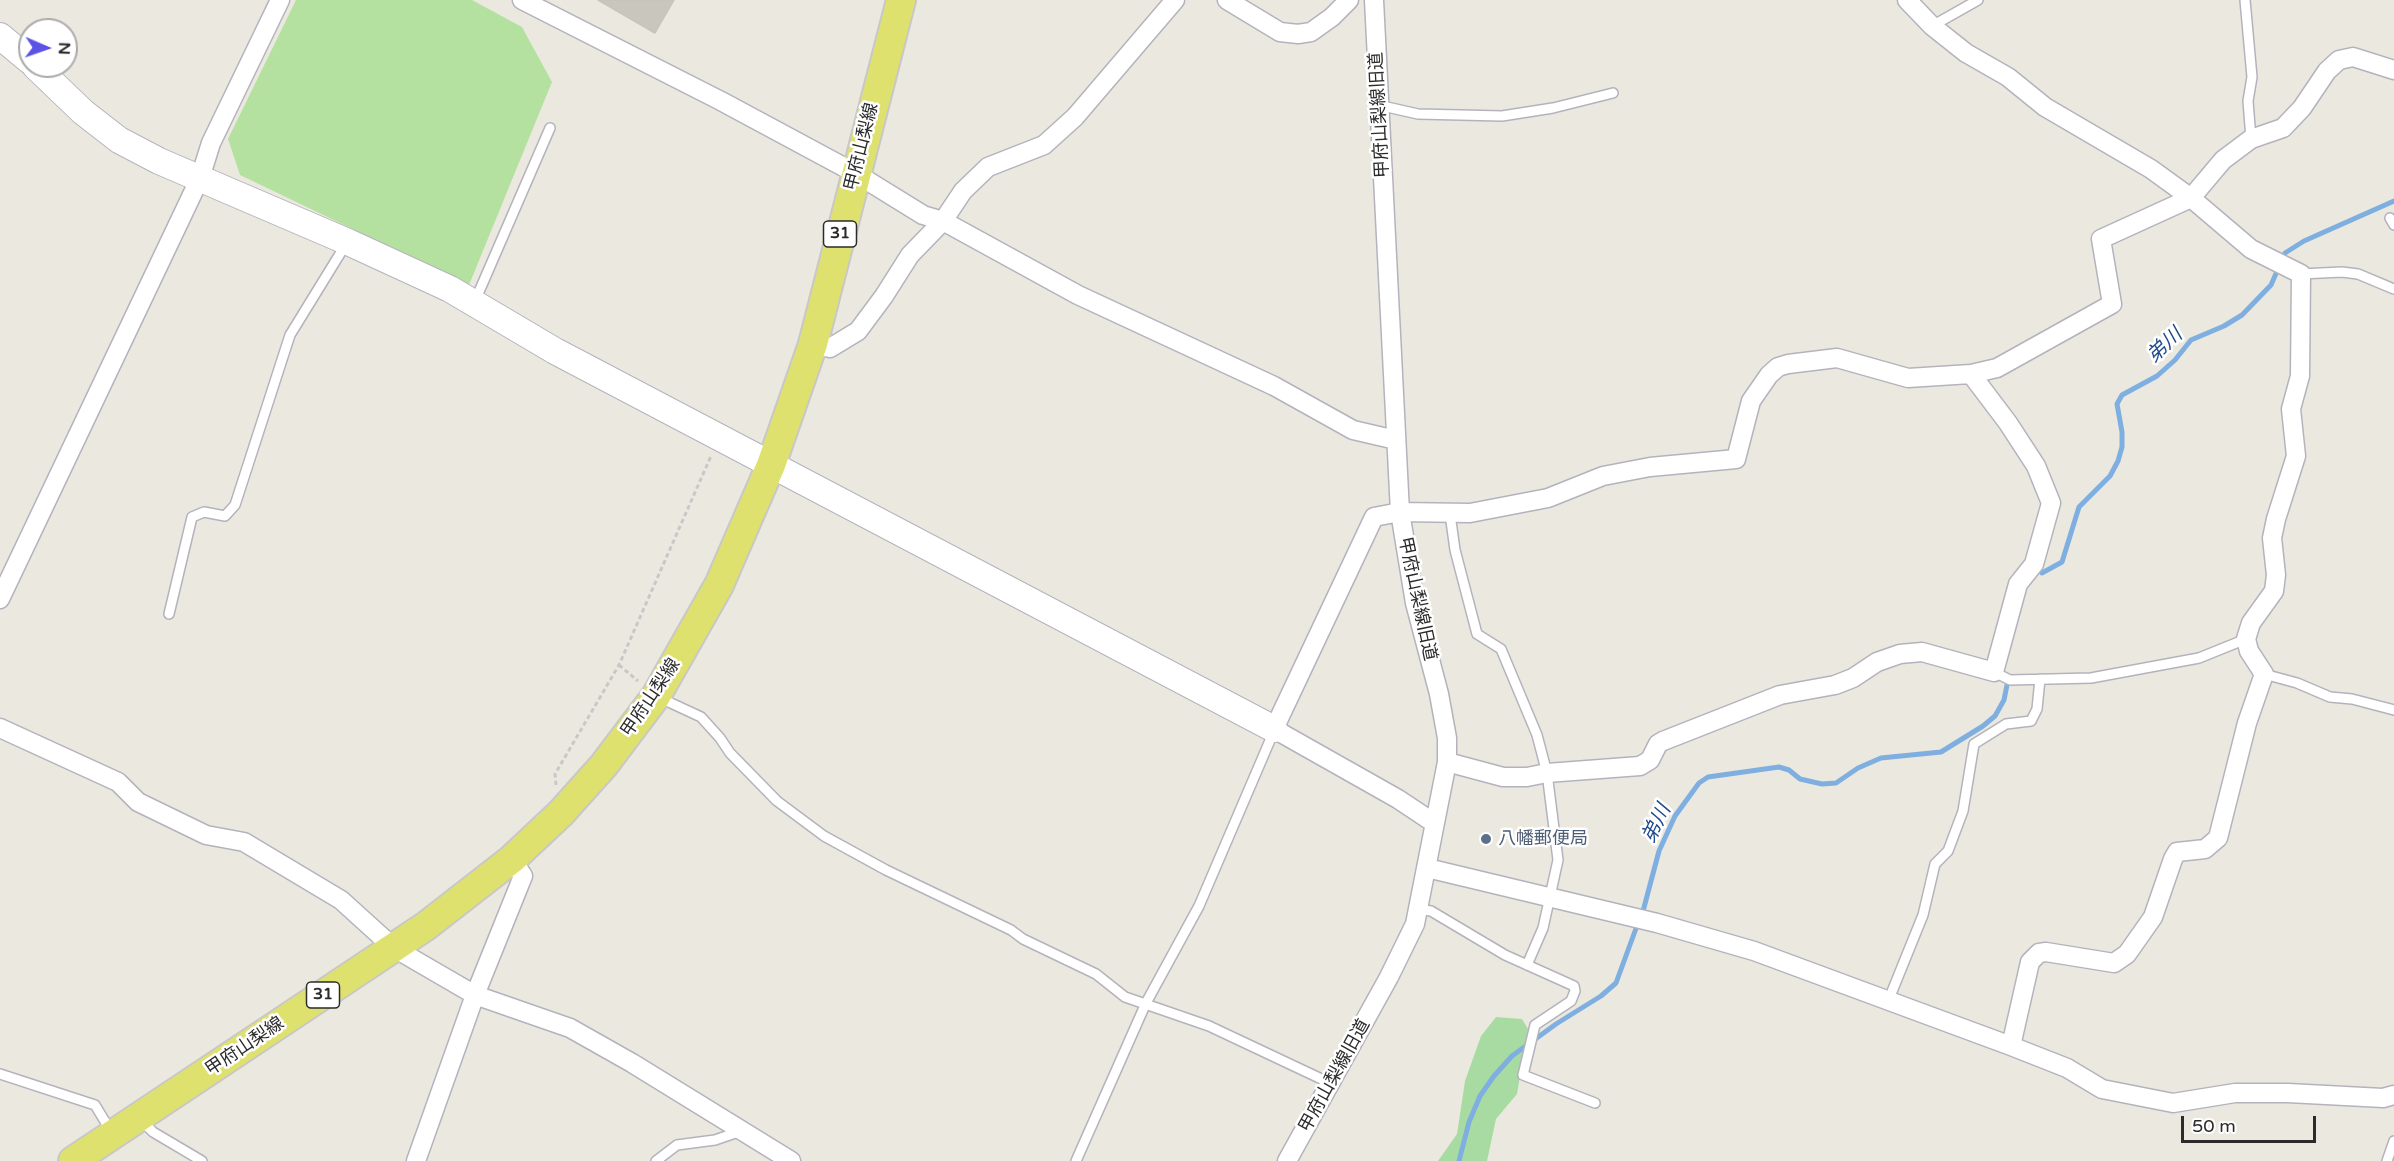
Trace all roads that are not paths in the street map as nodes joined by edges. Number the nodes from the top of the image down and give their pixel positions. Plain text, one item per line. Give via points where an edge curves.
1 (280, 0) edge
2 (522, 0) edge
3 (901, 0) edge
4 (1175, 0) edge
5 (1227, 0) edge
6 (1349, 0) edge
7 (1374, 0) edge
8 (1907, 0) edge
9 (1978, 0) edge
10 (2245, 0) edge
11 (1932, 26) junction
12 (0, 36) edge
13 (18, 51) edge
14 (2394, 70) edge
15 (48, 78) edge
16 (1613, 93) dead end
17 (1378, 105) junction
18 (550, 128) dead end
19 (2252, 139) junction
20 (855, 173) junction
21 (200, 178) junction
22 (2191, 198) junction
23 (944, 221) junction
24 (348, 242) junction
25 (2296, 272) junction
26 (2394, 289) edge
27 (474, 303) junction
28 (813, 344) junction
29 (1971, 374) junction
30 (1396, 440) junction
31 (771, 465) junction
32 (1400, 512) junction
33 (1450, 514) junction
34 (0, 599) edge
35 (169, 614) dead end
36 (2246, 639) junction
37 (1994, 672) junction
38 (2264, 674) junction
39 (2040, 680) junction
40 (656, 696) junction
41 (2394, 710) edge
42 (0, 728) edge
43 (1275, 729) junction
44 (1447, 762) junction
45 (1547, 773) junction
46 (1434, 822) junction
47 (512, 859) junction
48 (1427, 868) junction
49 (1550, 898) junction
50 (1418, 909) junction
51 (394, 948) junction
52 (1527, 965) junction
53 (475, 995) junction
54 (1889, 999) junction
55 (1146, 1003) junction
56 (2011, 1046) junction
57 (0, 1074) edge
58 (1330, 1083) junction
59 (2394, 1095) edge
60 (1595, 1103) dead end
61 (139, 1118) junction
62 (741, 1131) junction
63 (112, 1135) junction
64 (2394, 1141) edge
65 (73, 1161) edge
66 (202, 1161) edge
67 (416, 1161) edge
68 (656, 1161) edge
69 (791, 1161) edge
70 (1076, 1161) edge
71 (1287, 1161) edge
72 (2387, 1161) edge

1 - 21 street via 211,143
2 - 20 street
3 - 20 main road, 甲府山梨線 / 31
4 - 23 street via 1075,117 1044,145 988,167 963,192
5 - 6 street via 1280,32 1298,34 1311,32
7 - 17 street, 甲府山梨線旧道
8 - 11 street
9 - 11 lane
10 - 19 lane via 2252,77 2248,101
11 - 22 street via 2045,107 2151,169
12 - 13 street
14 - 19 street via 2353,57 2339,60 2283,128
15 - 21 street via 119,140
16 - 17 lane via 1502,116 1418,114
17 - 30 street, 甲府山梨線旧道
18 - 27 lane
19 - 22 street via 2223,160
20 - 23 street via 923,215
20 - 28 main road, 甲府山梨線 / 31
21 - 24 street
21 - 34 street
22 - 25 street via 2251,249
22 - 29 street via 2101,239 2112,304 1997,368
23 - 28 street via 910,255 858,331 830,348
23 - 30 street via 1078,295 1274,387 1353,430
24 - 27 street
24 - 35 lane via 290,335 235,505 225,516 204,512 192,517
25 - 26 lane via 2358,274
25 - 36 street via 2300,376 2292,409 2296,456 2272,538 2274,591
27 - 31 street via 555,351
28 - 31 main road, 甲府山梨線 / 31
29 - 33 street via 1908,378 1837,358 1788,364 1769,375 1751,401 1736,459 1602,476 1548,498
29 - 37 street via 2036,466 2051,503 2034,564 2018,584
30 - 32 street, 甲府山梨線旧道
31 - 40 main road, 甲府山梨線 / 31 via 719,585
31 - 43 street
32 - 33 street
32 - 43 street via 1374,517
32 - 44 street, 甲府山梨線旧道 via 1415,603 1439,694
33 - 45 lane via 1455,550 1477,634 1501,649 1537,735
36 - 38 street
36 - 39 lane via 2199,658 2091,678
37 - 39 lane via 2010,680
37 - 45 street via 1922,652 1900,654 1834,685 1780,695 1663,741 1650,760 1640,766
38 - 41 lane via 2330,698 2352,699
38 - 56 street via 2253,702 2218,838 2205,849 2177,852 2153,917 2127,954 2114,963 2046,952 2030,962
39 - 54 lane via 2037,709 2031,721 2006,724 1974,744 1963,812 1948,851 1935,864 1923,915
40 - 47 main road, 甲府山梨線 / 31 via 604,765
40 - 55 lane via 701,717 777,801 824,836 1096,974 1125,997
42 - 51 street via 118,782 138,802 206,835 244,842 341,900
43 - 46 street
43 - 55 lane via 1199,906
44 - 45 street via 1503,777
44 - 46 street, 甲府山梨線旧道
45 - 49 lane via 1558,860
46 - 48 street, 甲府山梨線旧道
47 - 51 main road, 甲府山梨線 / 31
47 - 53 street via 523,876
48 - 49 street
48 - 50 street, 甲府山梨線旧道
49 - 52 lane via 1543,928
49 - 54 street via 1754,951
50 - 52 lane via 1431,911
50 - 58 street, 甲府山梨線旧道 via 1415,924 1389,977
51 - 53 street
51 - 61 main road, 甲府山梨線 / 31
52 - 60 lane via 1574,986 1575,991 1571,1001 1535,1025 1522,1075
53 - 62 street via 570,1028
53 - 67 street
54 - 56 street
55 - 58 lane via 1209,1026
55 - 70 lane
56 - 59 street via 2067,1068 2102,1089 2173,1103 2235,1093 2383,1098
57 - 63 lane via 95,1105
58 - 71 street, 甲府山梨線旧道
61 - 63 main road, 甲府山梨線 / 31
61 - 66 lane via 153,1132
62 - 68 lane via 715,1140 677,1145
62 - 69 street
63 - 65 main road, 甲府山梨線 / 31
64 - 72 lane

